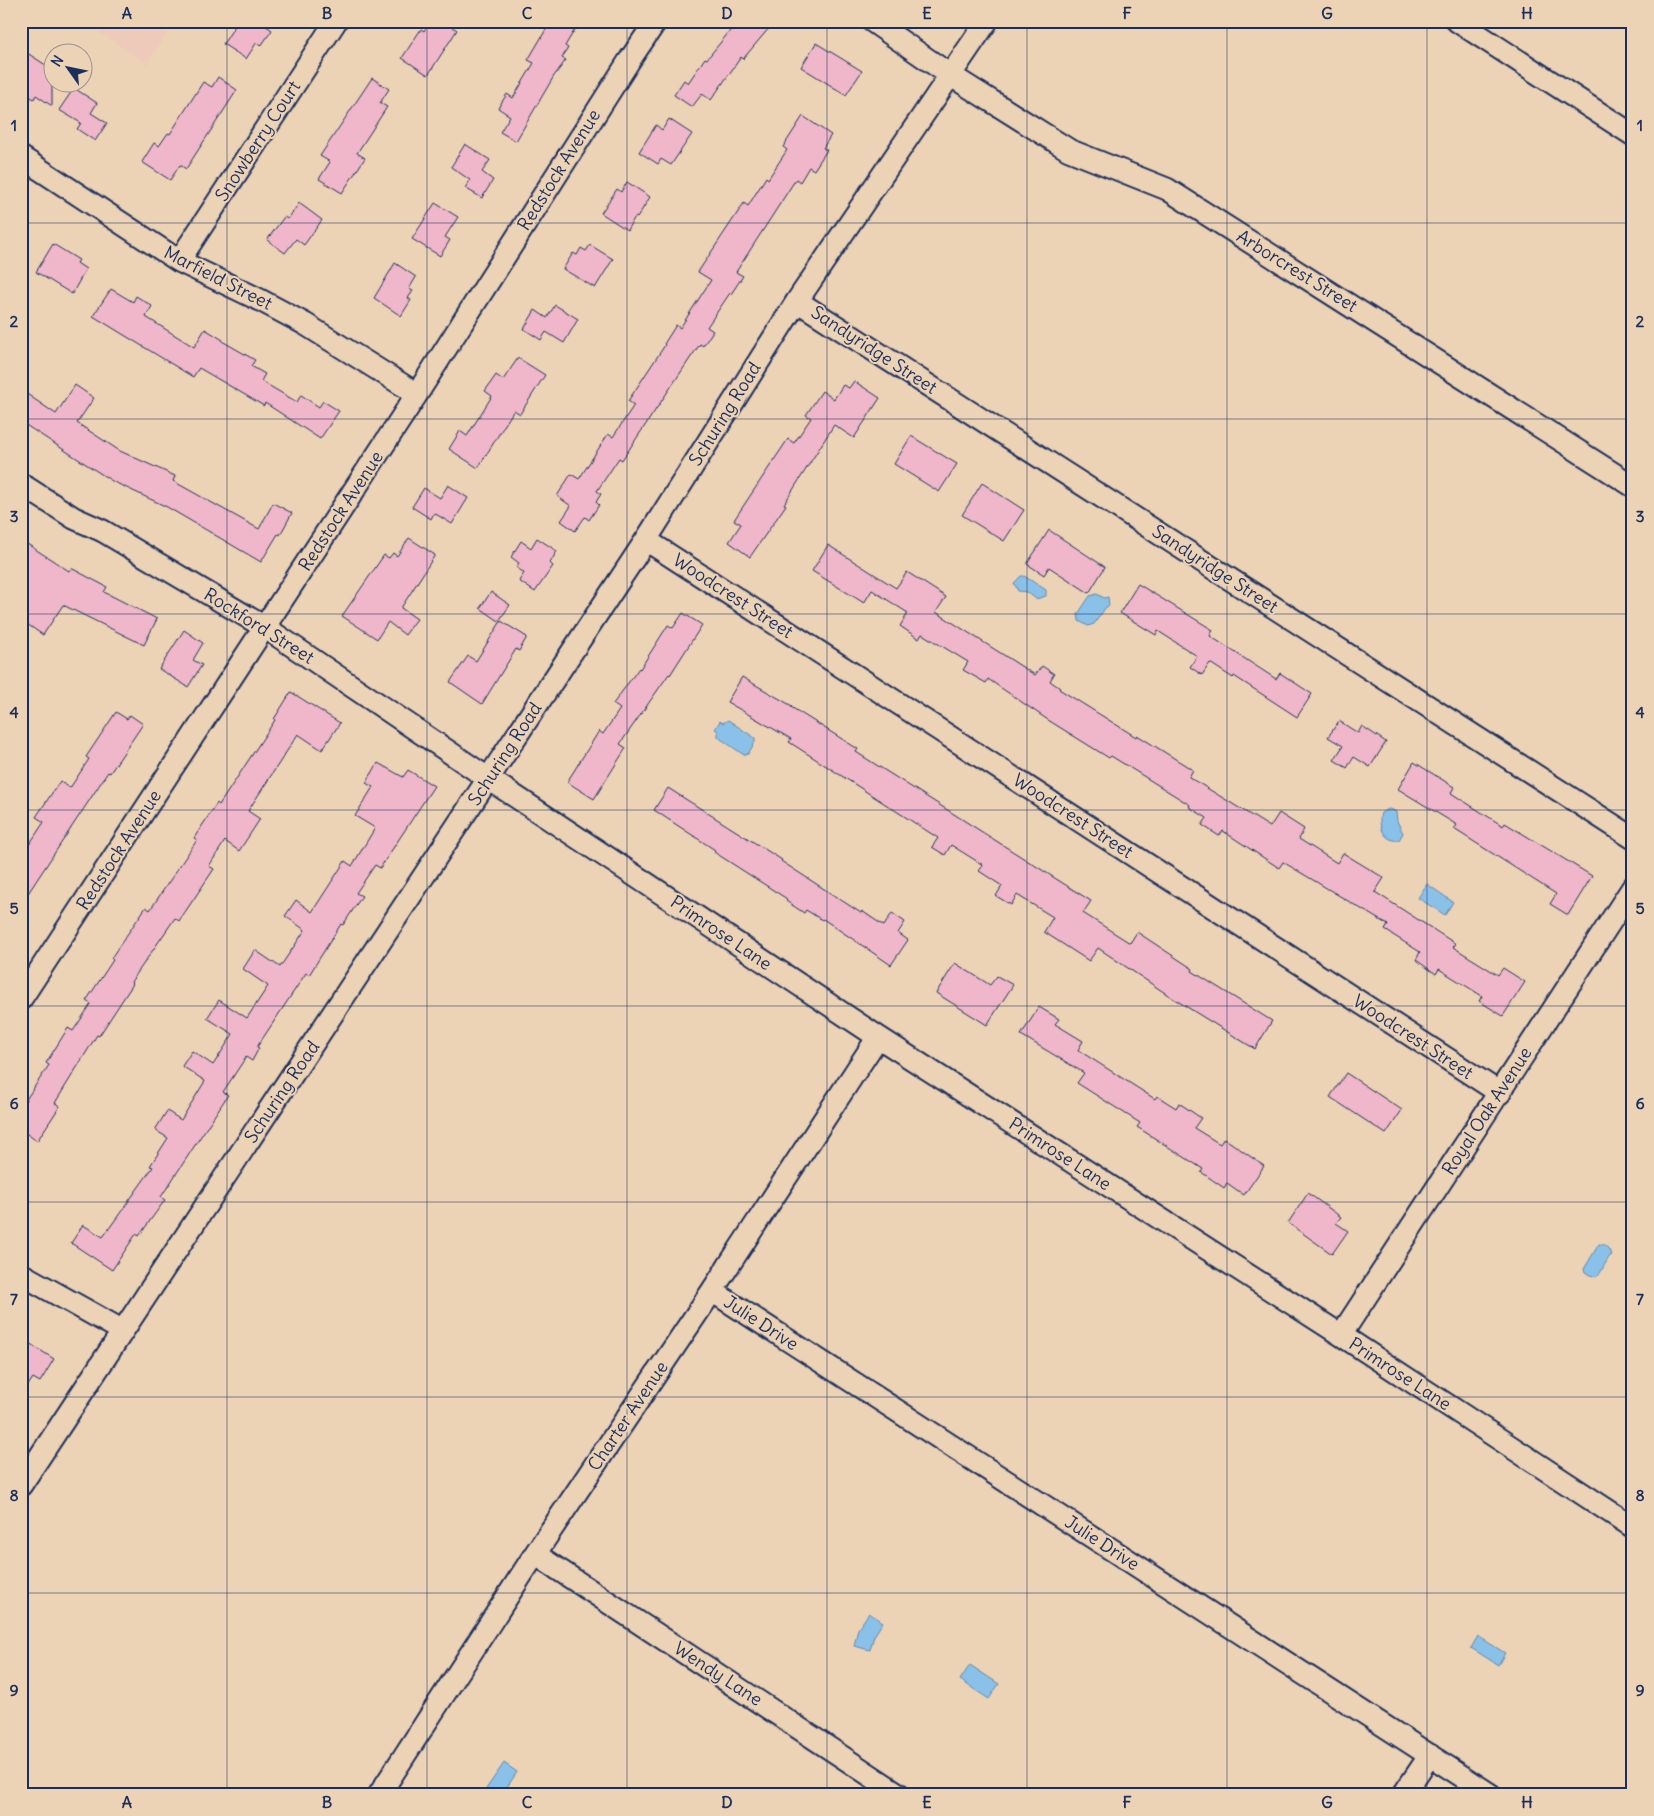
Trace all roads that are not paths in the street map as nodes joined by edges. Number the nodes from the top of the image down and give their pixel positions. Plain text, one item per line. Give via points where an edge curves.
1 (336, 21) edge
2 (656, 21) edge
3 (872, 21) edge
4 (986, 21) edge
5 (1457, 21) edge
6 (950, 75) junction
7 (1633, 135) edge
8 (21, 157) edge
9 (179, 261) junction
10 (797, 301) junction
11 (417, 394) junction
12 (21, 484) edge
13 (1633, 486) edge
14 (646, 540) junction
15 (266, 628) junction
16 (489, 779) junction
17 (1633, 838) edge
18 (1633, 887) edge
19 (21, 999) edge
20 (878, 1037) junction
21 (1500, 1093) junction
22 (21, 1274) edge
23 (712, 1291) junction
24 (123, 1331) junction
25 (1341, 1335) junction
26 (21, 1485) edge
27 (1633, 1527) edge
28 (535, 1554) junction
29 (1430, 1755) junction
30 (379, 1795) edge
31 (900, 1795) edge
32 (1403, 1795) edge
33 (1491, 1795) edge

1 - 9 street, Snowberry Court
2 - 11 street, Redstock Avenue
3 - 6 street, Arborcrest Street
4 - 6 street, Schuring Road
5 - 7 street
6 - 10 street, Schuring Road
6 - 13 street, Arborcrest Street via 1069,150 1167,189
8 - 9 street, Marfield Street
9 - 11 street, Marfield Street via 306,324
10 - 14 street, Schuring Road
10 - 17 street, Sandyridge Street
11 - 15 street, Redstock Avenue
12 - 15 street, Rockford Street
14 - 16 street, Schuring Road
14 - 21 street, Woodcrest Street
15 - 16 street, Rockford Street
15 - 19 street, Redstock Avenue
16 - 20 street, Primrose Lane
16 - 24 street, Schuring Road
18 - 21 street, Royal Oak Avenue
20 - 23 street, Charter Avenue
20 - 25 street, Primrose Lane
21 - 25 street, Royal Oak Avenue
22 - 24 street
23 - 28 street, Charter Avenue
23 - 29 street, Julie Drive
24 - 26 street, Schuring Road
25 - 27 street, Primrose Lane
28 - 30 street, Charter Avenue
28 - 31 street, Wendy Lane
29 - 32 street
29 - 33 street, Julie Drive

